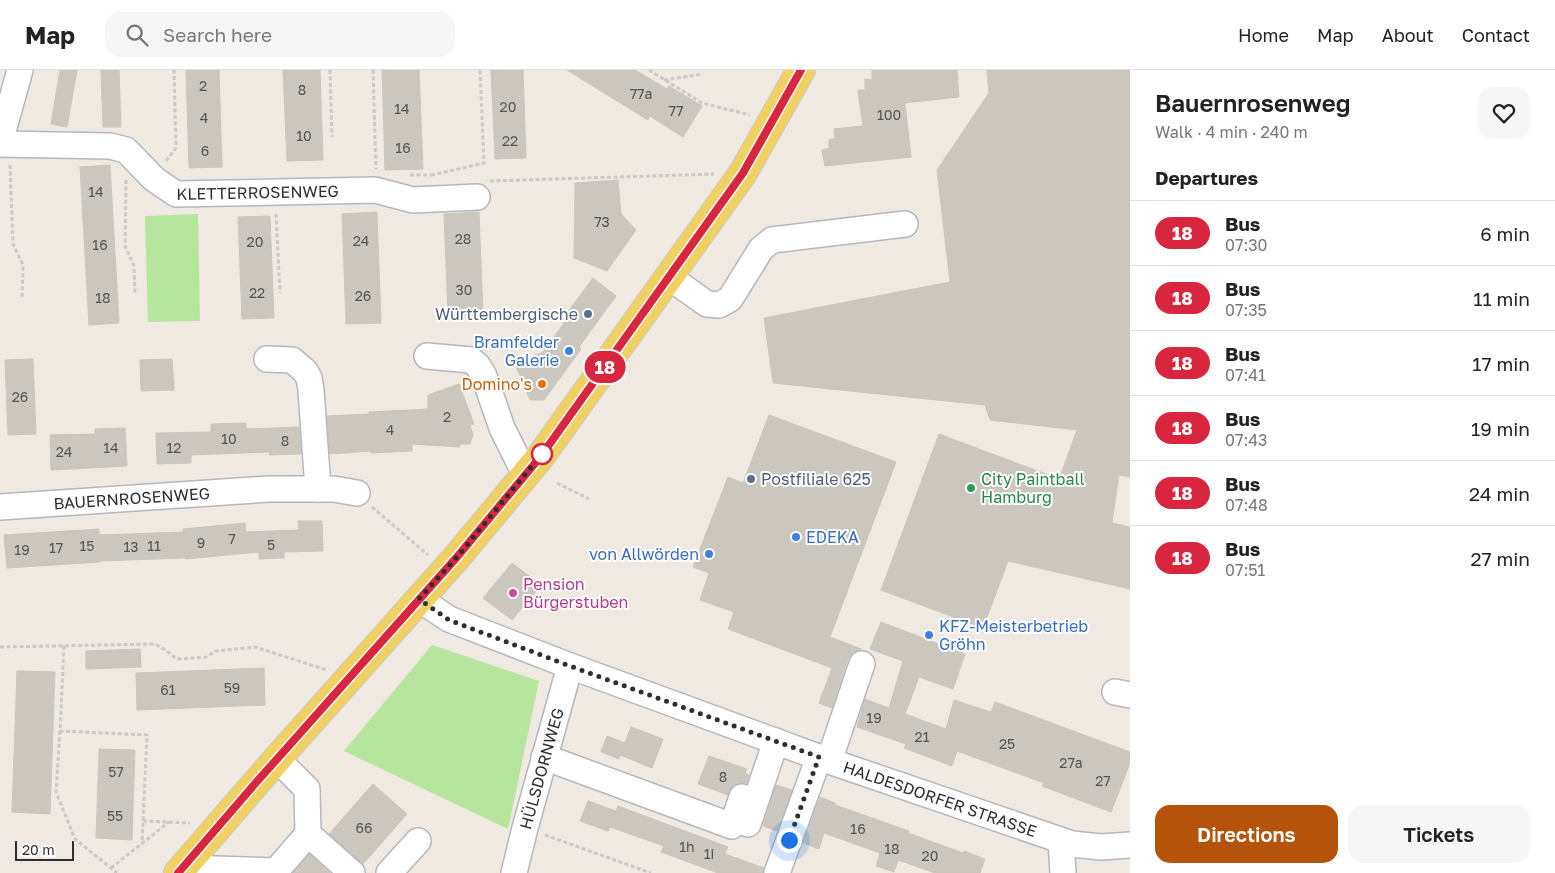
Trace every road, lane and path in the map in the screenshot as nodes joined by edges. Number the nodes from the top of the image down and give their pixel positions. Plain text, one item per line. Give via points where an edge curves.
1 (20, 70) edge
2 (174, 70) edge
3 (330, 70) edge
4 (373, 70) edge
5 (480, 70) edge
6 (649, 70) edge
7 (801, 70) edge
8 (703, 74) dead end
9 (663, 80) junction
10 (773, 120) junction
11 (332, 137) dead end
12 (3, 143) edge
13 (126, 150) junction
14 (743, 173) junction
15 (432, 175) junction
16 (376, 176) dead end
17 (404, 176) dead end
18 (154, 179) junction
19 (433, 182) dead end
20 (483, 189) joint
21 (276, 193) junction
22 (905, 224) dead end
23 (669, 277) junction
24 (280, 293) dead end
25 (135, 295) dead end
26 (22, 299) dead end
27 (427, 356) dead end
28 (267, 359) dead end
29 (525, 474) junction
30 (557, 483) dead end
31 (318, 489) junction
32 (357, 493) joint
33 (589, 499) dead end
34 (0, 506) edge
35 (445, 570) junction
36 (419, 599) junction
37 (64, 646) junction
38 (0, 647) edge
39 (862, 664) dead end
40 (570, 666) junction
41 (349, 677) junction
42 (60, 730) junction
43 (776, 741) junction
44 (544, 757) junction
45 (277, 759) junction
46 (824, 759) junction
47 (742, 797) dead end
48 (143, 821) junction
49 (169, 822) junction
50 (218, 825) junction
51 (525, 828) junction
52 (308, 834) junction
53 (744, 836) dead end
54 (418, 841) dead end
55 (1061, 841) junction
56 (142, 844) junction
57 (1130, 845) edge
58 (111, 868) junction
59 (180, 870) edge
60 (277, 872) edge
61 (117, 873) edge
62 (352, 873) edge
63 (389, 873) edge
64 (514, 873) edge
65 (651, 873) edge
66 (777, 873) edge
67 (1063, 873) edge

1 - 12 street
2 - 18 path via 176,148
3 - 11 path
4 - 16 path
5 - 15 path via 484,163
6 - 9 path
7 - 10 main road
8 - 9 path
9 - 10 path via 702,103
10 - 14 main road
12 - 13 street via 110,146
12 - 26 path via 13,244 23,265
13 - 18 street, KLETTERROSENWEG
13 - 25 path via 125,246 134,266
14 - 20 path via 498,179
14 - 23 main road
15 - 17 path
15 - 19 path
18 - 21 street, KLETTERROSENWEG via 176,194
20 - 21 street, KLETTERROSENWEG via 413,200 375,190
21 - 24 path
22 - 23 street via 772,240 761,249 730,299 719,305 707,304
23 - 29 main road
27 - 29 street via 471,360 478,366 502,428
28 - 31 street via 292,360 309,378
29 - 35 main road
30 - 33 path
31 - 32 street, BAUERNROSENWEG
31 - 34 street, BAUERNROSENWEG via 269,489
32 - 35 path
35 - 36 main road
36 - 40 street, HALDESDORFER STRASSE via 449,620
36 - 41 main road
37 - 38 path
37 - 41 path via 155,644 179,659 255,647
37 - 42 path
39 - 46 street
40 - 43 street, HALDESDORFER STRASSE
40 - 44 street, HÜLSDORNWEG
41 - 45 main road
42 - 48 path via 147,735
42 - 58 path via 56,792 75,839
43 - 46 street, HALDESDORFER STRASSE
43 - 53 street
44 - 47 street via 732,826
44 - 51 street, HÜLSDORNWEG
45 - 50 main road
45 - 52 street via 307,789
46 - 55 street, HALDESDORFER STRASSE
46 - 66 street
48 - 49 path
48 - 56 path
49 - 50 path
49 - 56 path
50 - 59 main road
51 - 64 street, HÜLSDORNWEG
51 - 65 path
52 - 60 street
52 - 62 street
54 - 63 street
55 - 57 street, HALDESDORFER STRASSE via 1101,848
55 - 67 street
56 - 58 path
58 - 61 path
59 - 60 street

